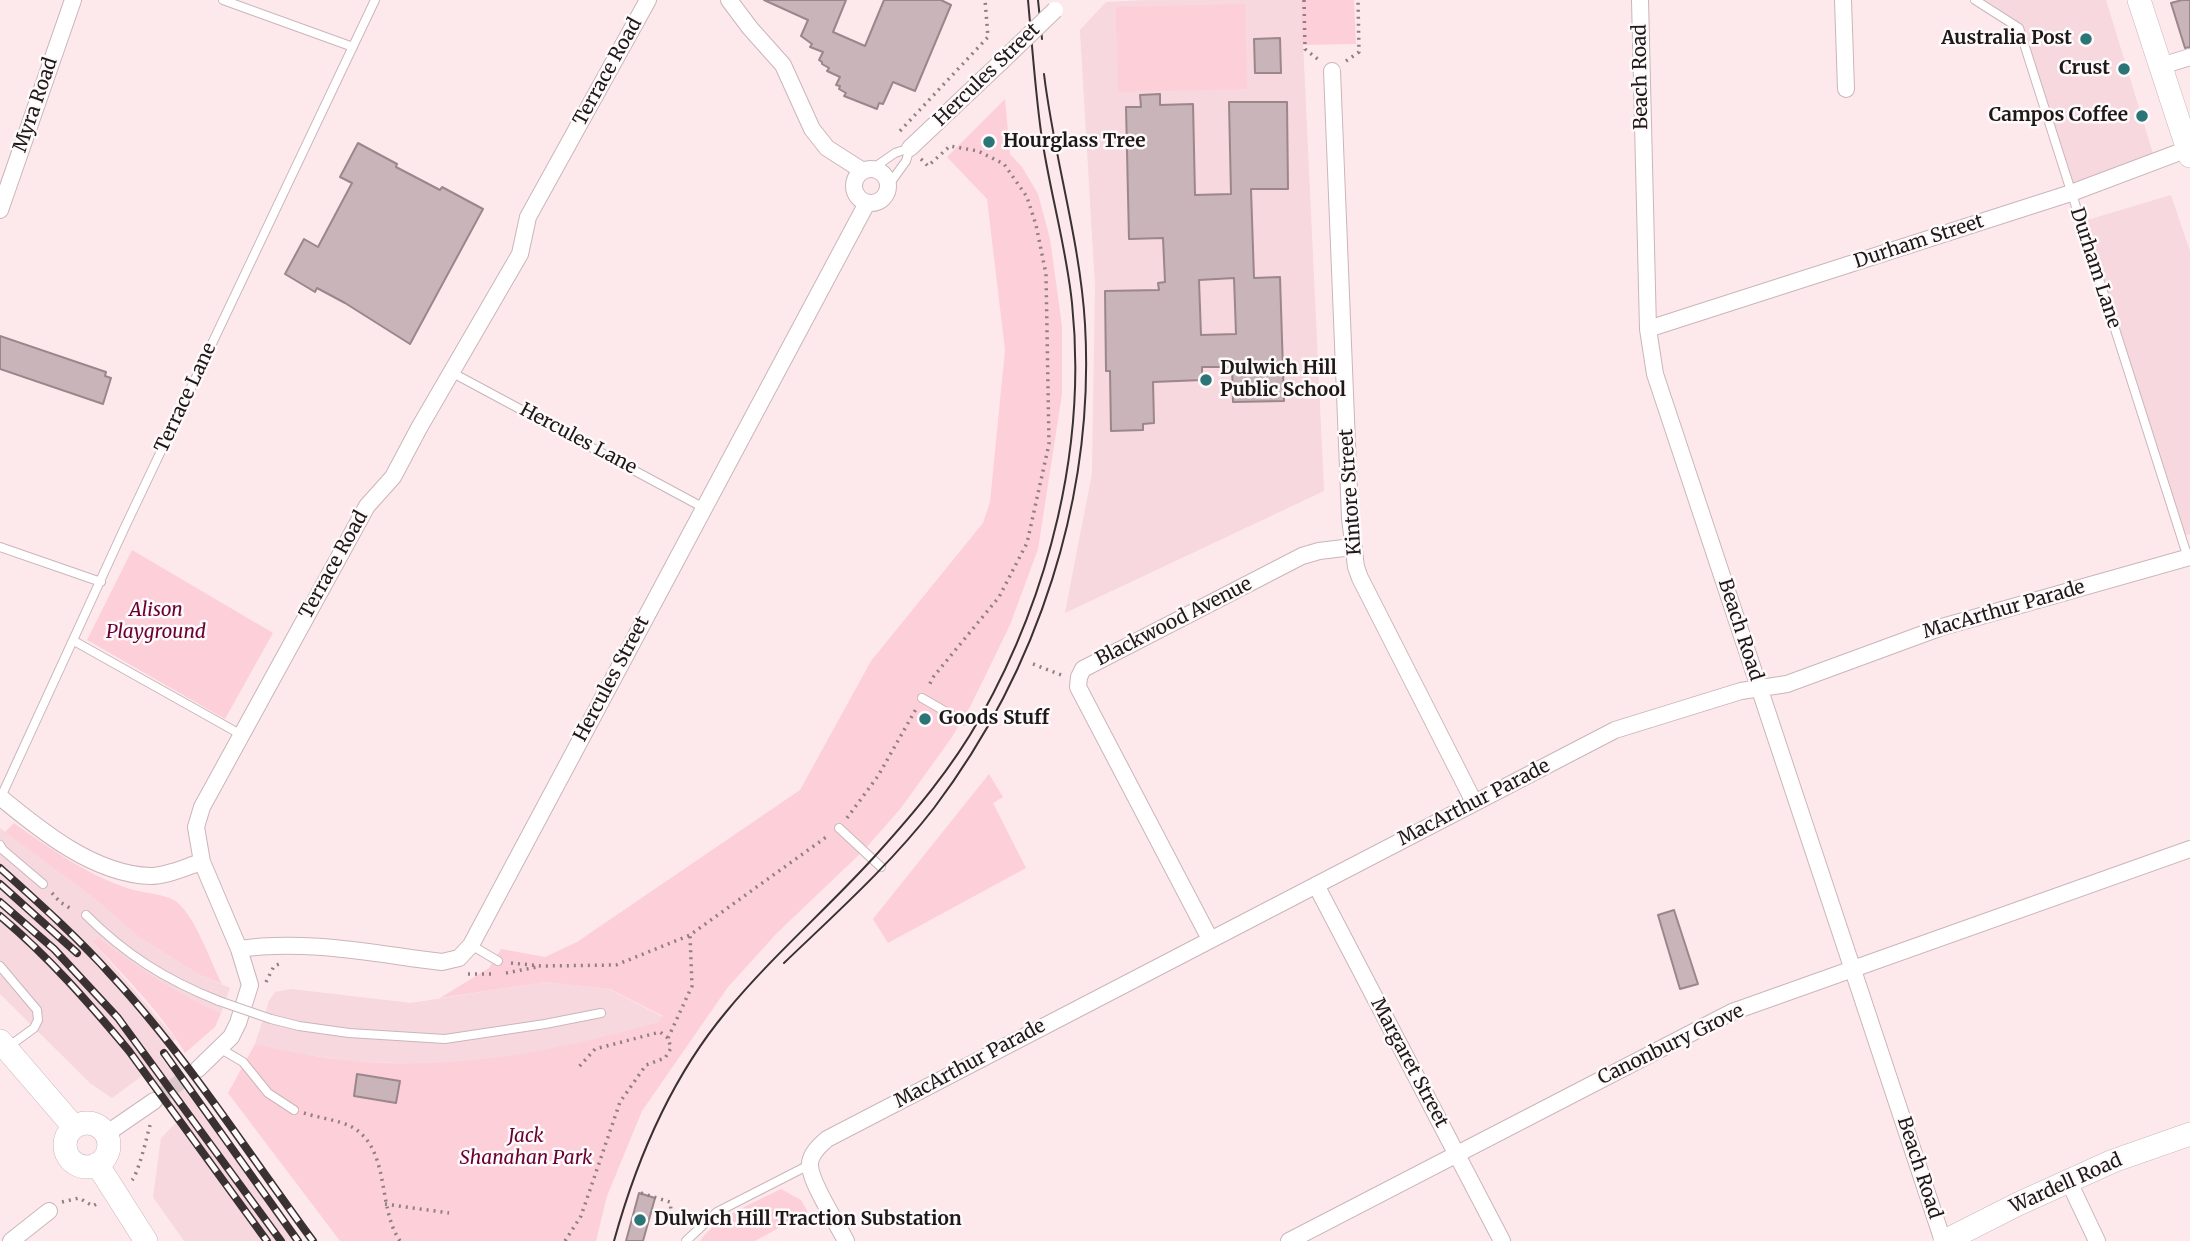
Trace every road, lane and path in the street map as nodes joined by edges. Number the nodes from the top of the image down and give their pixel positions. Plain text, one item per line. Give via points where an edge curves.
1 (73, 0) edge
2 (223, 0) edge
3 (375, 0) edge
4 (648, 0) edge
5 (729, 0) edge
6 (985, 0) edge
7 (1304, 0) edge
8 (1358, 0) edge
9 (1640, 0) edge
10 (1843, 0) edge
11 (1975, 0) edge
12 (2139, 0) edge
13 (1059, 5) edge
14 (353, 47) junction
15 (2190, 57) edge
16 (2161, 66) junction
17 (1332, 71) junction
18 (1846, 89) dead end
19 (905, 143) junction
20 (2189, 153) edge
21 (924, 162) dead end
22 (868, 170) junction
23 (888, 186) junction
24 (2071, 193) junction
25 (867, 203) junction
26 (0, 210) edge
27 (1648, 329) junction
28 (451, 372) junction
29 (704, 508) junction
30 (0, 547) edge
31 (1352, 547) junction
32 (2189, 557) edge
33 (101, 582) junction
34 (74, 641) junction
35 (1033, 664) dead end
36 (1081, 675) junction
37 (1759, 689) junction
38 (922, 698) junction
39 (962, 721) dead end
40 (240, 734) junction
41 (0, 798) edge
42 (1474, 802) junction
43 (839, 828) junction
44 (0, 845) edge
45 (2190, 849) edge
46 (202, 862) junction
47 (881, 867) dead end
48 (43, 884) joint
49 (1315, 885) junction
50 (86, 915) joint
51 (691, 935) junction
52 (1210, 939) junction
53 (471, 944) junction
54 (239, 949) junction
55 (498, 961) joint
56 (542, 965) junction
57 (0, 966) edge
58 (1852, 971) junction
59 (463, 974) dead end
60 (601, 1013) dead end
61 (668, 1038) junction
62 (3, 1045) edge
63 (220, 1049) junction
64 (578, 1068) dead end
65 (198, 1069) tunnel mouth
66 (154, 1101) tunnel mouth
67 (295, 1110) joint
68 (157, 1120) dead end
69 (74, 1127) junction
70 (106, 1134) junction
71 (2190, 1134) edge
72 (1457, 1154) junction
73 (97, 1164) junction
74 (809, 1165) junction
75 (137, 1175) dead end
76 (2068, 1182) junction
77 (641, 1193) dead end
78 (102, 1201) dead end
79 (385, 1204) junction
80 (49, 1211) joint
81 (449, 1213) dead end
82 (677, 1220) dead end
83 (10, 1240) edge
84 (146, 1241) edge
85 (401, 1241) edge
86 (565, 1241) edge
87 (686, 1241) edge
88 (846, 1241) edge
89 (1289, 1241) edge
90 (1502, 1241) edge
91 (1944, 1241) edge
92 (2097, 1241) edge

1 - 26 street, Myra Road
2 - 14 lane
3 - 14 lane, Terrace Lane
4 - 28 street, Terrace Road via 528,217 520,254
5 - 22 street via 783,65 812,129 827,148
6 - 19 path, Hercules Street via 988,37 897,135
7 - 17 path via 1305,49
8 - 17 path via 1359,51
9 - 27 street, Beach Road
10 - 18 street
11 - 24 lane, Durham Lane via 2020,28
12 - 16 main road
13 - 19 street, Hercules Street, bridge via 1001,62
14 - 33 lane, Terrace Lane
15 - 16 street
16 - 20 main road
17 - 31 street, Kintore Street
19 - 22 lane
19 - 23 lane via 906,161
20 - 24 street, Durham Street
21 - 38 path, Hercules Street via 928,166 950,146 978,151 1004,164 1027,197 1046,274 1049,444 1027,543 999,597 934,676
22 - 23 street via 884,175
22 - 25 street via 855,178 853,187 857,197
23 - 25 street via 881,200
24 - 27 street, Durham Street
24 - 32 lane, Durham Lane
25 - 29 street, Hercules Street
27 - 37 street, Beach Road via 1669,420
28 - 29 lane, Hercules Lane
28 - 40 street, Terrace Road via 393,477 367,506
29 - 53 street, Hercules Street
30 - 33 lane
31 - 36 street, Blackwood Avenue via 1302,556
31 - 42 street, Kintore Street via 1360,578
32 - 37 street, MacArthur Parade via 1942,626 1787,684
33 - 34 lane, Terrace Lane
34 - 40 lane
34 - 41 lane, Terrace Lane
35 - 36 path
36 - 52 street, Blackwood Avenue via 1078,687
37 - 42 street, MacArthur Parade via 1615,730
37 - 58 street, Beach Road
38 - 39 lane
38 - 43 path via 878,776
40 - 46 street, Terrace Road via 196,827
41 - 46 street via 37,828 93,861 151,876
42 - 49 street, MacArthur Parade
43 - 47 lane
43 - 51 path
44 - 48 lane
45 - 58 street, Canonbury Grove
46 - 54 street, Terrace Road
48 - 50 path via 60,902
49 - 52 street, MacArthur Parade
49 - 72 street, Margaret Street
50 - 60 lane, bridge via 134,958 181,986 299,1026 444,1039
51 - 56 path via 616,965
51 - 61 path via 692,985
52 - 74 street, MacArthur Parade via 827,1139
53 - 54 street, Hercules Street via 459,958 442,962 295,945
53 - 55 lane
54 - 63 street, Terrace Road via 248,994 231,1037
55 - 56 path
56 - 59 path via 503,973
57 - 62 lane via 37,1010 38,1020 34,1028
58 - 72 street, Canonbury Grove via 1732,1012
58 - 91 street, Beach Road
61 - 64 path via 660,1032 595,1049
61 - 86 path via 671,1048 665,1058 646,1065 620,1102 581,1216
62 - 69 main road
63 - 65 street, Terrace Road
63 - 67 lane via 243,1062 268,1093
66 - 70 street
67 - 79 path via 352,1127 366,1140 377,1160
68 - 75 path via 151,1125
69 - 70 main road via 96,1124
69 - 73 main road via 66,1139 66,1153 83,1167
70 - 73 main road via 108,1151
71 - 76 main road, Wardell Road
72 - 89 street, Canonbury Grove
72 - 90 street, Margaret Street
73 - 84 main road
74 - 87 lane via 717,1212
74 - 88 street
76 - 91 main road, Wardell Road
76 - 92 street
77 - 82 path via 670,1202
78 - 80 path via 93,1206 79,1198
79 - 81 path
79 - 85 path
80 - 83 street

